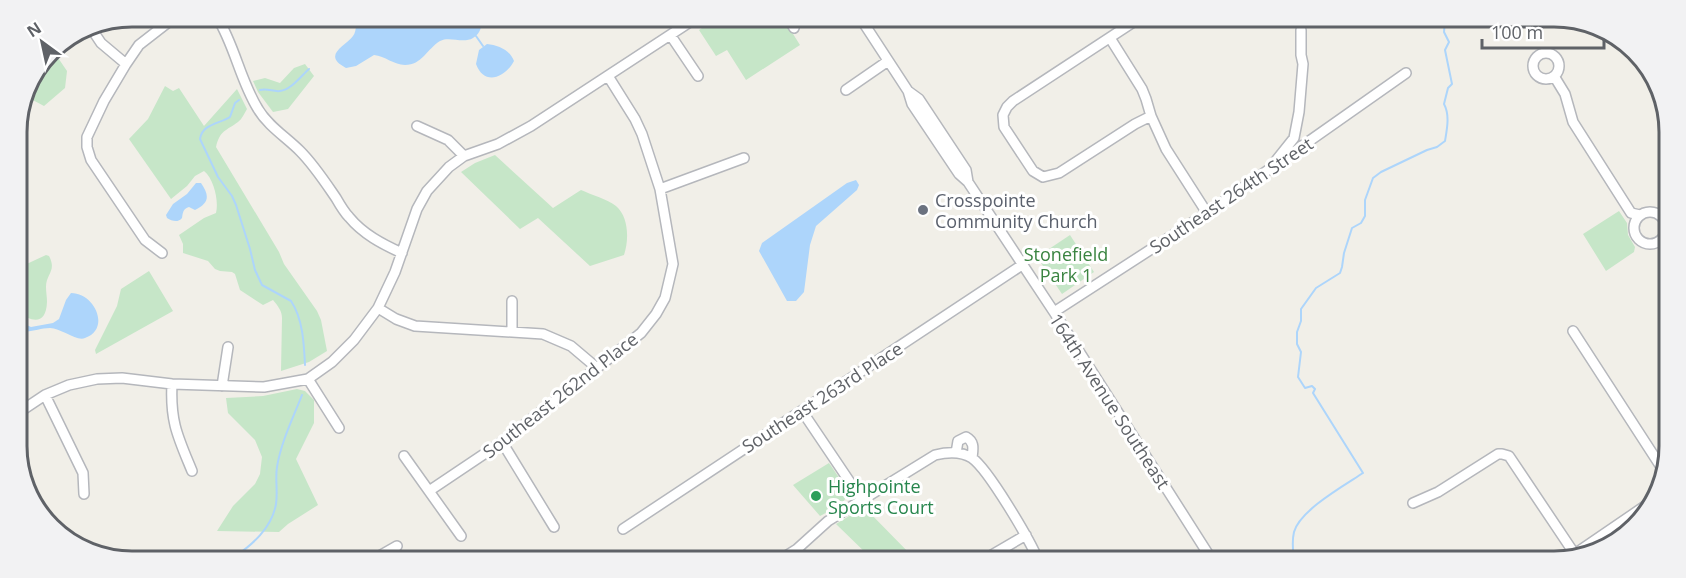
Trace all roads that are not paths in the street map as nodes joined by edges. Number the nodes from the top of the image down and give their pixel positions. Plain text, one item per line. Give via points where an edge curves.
1 (163, 27) edge
2 (222, 27) edge
3 (684, 27) edge
4 (867, 27) edge
5 (1126, 27) edge
6 (1301, 30) dead end
7 (95, 34) edge
8 (671, 36) junction
9 (1110, 38) junction
10 (888, 61) junction
11 (126, 64) junction
12 (1406, 73) dead end
13 (608, 76) junction
14 (698, 76) dead end
15 (1554, 76) dead end
16 (846, 90) dead end
17 (1151, 116) junction
18 (417, 126) dead end
19 (464, 156) junction
20 (744, 158) dead end
21 (1260, 177) junction
22 (660, 189) junction
23 (1208, 213) junction
24 (1640, 215) junction
25 (1659, 216) edge
26 (1659, 241) edge
27 (162, 253) dead end
28 (402, 253) junction
29 (1022, 265) junction
30 (512, 302) dead end
31 (378, 308) junction
32 (1054, 312) junction
33 (512, 331) junction
34 (1573, 331) dead end
35 (228, 347) dead end
36 (597, 368) junction
37 (308, 379) junction
38 (172, 384) junction
39 (222, 386) junction
40 (45, 395) junction
41 (27, 407) edge
42 (802, 411) junction
43 (339, 428) dead end
44 (502, 442) junction
45 (956, 453) junction
46 (404, 456) dead end
47 (969, 457) junction
48 (1658, 462) edge
49 (192, 471) dead end
50 (429, 491) junction
51 (84, 494) dead end
52 (862, 500) junction
53 (1413, 503) dead end
54 (1634, 514) edge
55 (554, 527) dead end
56 (622, 529) dead end
57 (1026, 535) junction
58 (461, 536) dead end
59 (1591, 544) edge
60 (397, 546) dead end
61 (797, 549) joint
62 (1571, 550) edge
63 (388, 551) edge
64 (794, 551) edge
65 (999, 551) edge
66 (1034, 551) edge
67 (1206, 551) edge

1 - 11 street via 139,45
2 - 28 street via 258,110 299,150 361,230
3 - 8 street
4 - 10 street, 164th Avenue Southeast
5 - 9 street
6 - 21 street via 1303,64 1294,138
7 - 11 street
8 - 13 street
8 - 14 street
9 - 17 street via 1142,89
9 - 17 street via 1007,106 1004,128 1033,171 1043,177 1059,173
10 - 16 street
10 - 29 street, 164th Avenue Southeast via 912,104
11 - 27 street via 87,137 87,147 91,160 145,240
12 - 21 street, Southeast 264th Street
13 - 19 street via 531,126
13 - 22 street, Southeast 262nd Place via 642,134
15 - 24 street via 1565,94 1573,123 1631,213
17 - 23 street via 1166,149
18 - 19 street via 448,140
19 - 28 street via 427,191
20 - 22 street
21 - 23 street, Southeast 264th Street
22 - 36 street, Southeast 262nd Place via 673,264 665,298 641,333
23 - 32 street, Southeast 264th Street
24 - 25 street via 1650,212
24 - 26 street via 1633,229 1637,239 1651,245
28 - 31 street
29 - 32 street, 164th Avenue Southeast
29 - 42 street, Southeast 263rd Place
30 - 33 street
31 - 33 street via 415,326
31 - 37 street via 354,340
32 - 67 street, 164th Avenue Southeast
33 - 36 street via 559,340
34 - 48 street
35 - 39 street
36 - 44 street, Southeast 262nd Place
37 - 39 street via 264,387
37 - 43 street
38 - 39 street
38 - 40 street via 97,379
38 - 49 street via 176,432
40 - 41 street
40 - 51 street via 83,473
42 - 52 street
42 - 56 street, Southeast 263rd Place
44 - 50 street, Southeast 262nd Place
44 - 55 street
45 - 47 street
45 - 47 street via 957,441 966,437 972,441
45 - 52 street via 935,455
46 - 50 street
47 - 57 street via 983,469
50 - 58 street
52 - 61 street via 828,521
53 - 62 street via 1498,454 1509,456
54 - 59 street
57 - 65 street
57 - 66 street
60 - 63 street
61 - 64 street

